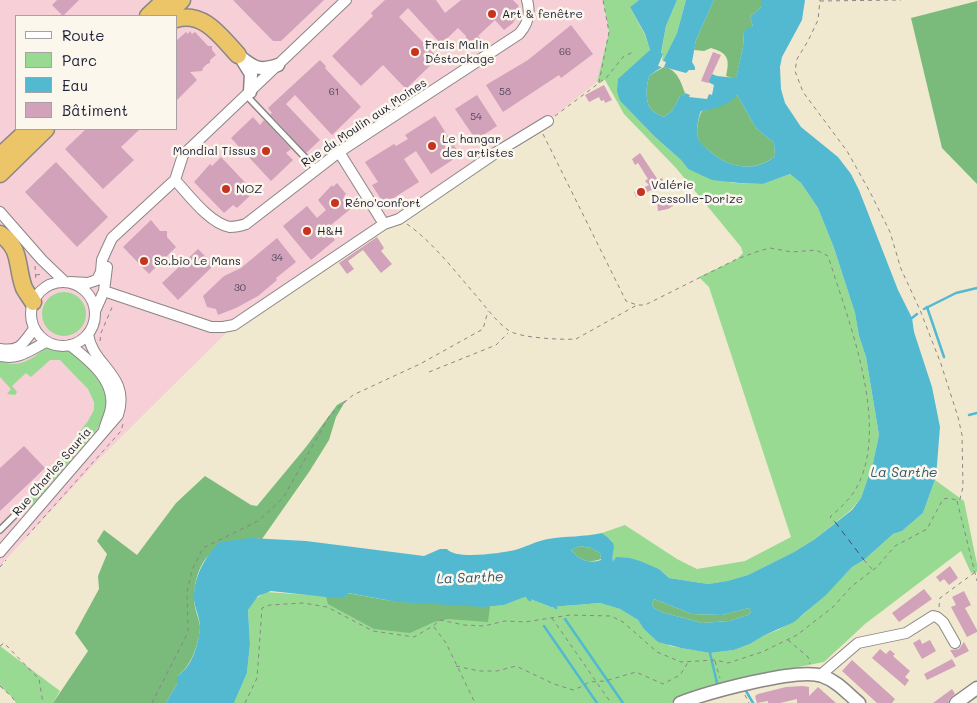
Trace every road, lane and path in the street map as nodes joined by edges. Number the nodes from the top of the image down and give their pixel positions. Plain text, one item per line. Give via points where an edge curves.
1 (165, 0) edge
2 (182, 0) edge
3 (346, 0) edge
4 (527, 0) edge
5 (604, 0) edge
6 (901, 0) edge
7 (820, 1) edge
8 (898, 1) edge
9 (156, 11) edge
10 (178, 20) edge
11 (635, 51) dead end
12 (238, 55) junction
13 (278, 65) junction
14 (598, 84) junction
15 (248, 93) junction
16 (544, 124) junction
17 (28, 130) edge
18 (45, 130) edge
19 (339, 152) junction
20 (0, 156) edge
21 (316, 170) junction
22 (0, 174) edge
23 (175, 180) junction
24 (0, 212) edge
25 (399, 219) junction
26 (384, 224) junction
27 (0, 234) edge
28 (106, 251) junction
29 (42, 260) junction
30 (67, 282) junction
31 (47, 286) junction
32 (104, 290) junction
33 (116, 295) junction
34 (33, 302) junction
35 (637, 305) junction
36 (488, 310) junction
37 (95, 311) junction
38 (34, 329) junction
39 (509, 332) junction
40 (88, 334) junction
41 (46, 342) junction
42 (100, 343) dead end
43 (70, 345) junction
44 (0, 349) edge
45 (0, 356) edge
46 (429, 372) dead end
47 (123, 423) dead end
48 (103, 432) junction
49 (956, 500) junction
50 (22, 508) dead end
51 (835, 522) dead end
52 (0, 530) edge
53 (24, 540) dead end
54 (5, 553) edge
55 (864, 560) dead end
56 (0, 567) edge
57 (977, 567) edge
58 (974, 568) junction
59 (873, 570) junction
60 (975, 572) junction
61 (977, 581) edge
62 (937, 616) junction
63 (552, 618) junction
64 (433, 626) junction
65 (788, 639) junction
66 (955, 642) dead end
67 (0, 646) edge
68 (715, 660) junction
69 (689, 661) junction
70 (456, 666) junction
71 (818, 674) junction
72 (596, 681) junction
73 (0, 686) edge
74 (977, 688) edge
75 (723, 689) junction
76 (16, 703) edge
77 (43, 703) edge
78 (152, 703) edge
79 (244, 703) edge
80 (475, 703) edge
81 (611, 703) edge
82 (680, 703) edge
83 (859, 703) edge
84 (956, 703) edge

1 - 9 highway
2 - 9 highway
3 - 13 street
4 - 19 street, Rue du Moulin aux Moines via 528,20 518,34
5 - 14 path via 609,32
6 - 8 path
7 - 8 path
7 - 49 path via 818,20 796,59 795,71 803,92 847,151 870,192 890,232 901,269 942,364 962,434 963,487 960,499
10 - 12 highway via 189,18 205,22
11 - 14 path via 623,57
12 - 13 street via 258,68
12 - 15 street via 251,74
13 - 15 street
14 - 16 path
15 - 21 lane
15 - 23 street via 184,156
16 - 25 street
16 - 35 path via 626,301
17 - 20 highway
18 - 22 highway
19 - 21 street, Rue du Moulin aux Moines
19 - 26 street
21 - 23 street, Rue du Moulin aux Moines via 246,224 237,227 219,224
23 - 28 street via 112,238
24 - 29 street
25 - 26 street
25 - 36 path via 420,233
26 - 33 street via 234,325 211,327
27 - 34 highway via 18,256 24,288
28 - 30 street via 102,272 96,281
28 - 32 street
29 - 30 street
29 - 31 street
30 - 31 street
30 - 37 street via 80,286 87,293
31 - 34 street
32 - 33 street
32 - 37 street
33 - 42 path
34 - 38 street via 31,320
35 - 39 path via 576,339 539,338
35 - 51 path via 645,305 729,263 770,248 792,252 816,250 828,256 860,358 870,425 863,473 845,504 830,517
36 - 39 path
36 - 78 path via 483,329 354,395 330,415 283,498 258,521 203,548 192,570 187,592 188,632
37 - 40 street via 95,321
38 - 41 street
38 - 44 street via 18,348
39 - 46 path via 496,345
40 - 43 street
40 - 48 street, Rue Charles Sauria via 92,350 114,376 120,396 118,415
41 - 43 street via 56,346
41 - 45 street via 20,356
43 - 48 street, Rue Charles Sauria via 98,371 108,386 111,405
47 - 53 path via 121,431
48 - 54 street, Rue Charles Sauria
49 - 58 path
49 - 59 path via 943,499 927,529 895,546
50 - 52 lane
54 - 56 path
55 - 59 path
57 - 58 path
58 - 60 path
59 - 65 path via 852,586 834,607
60 - 61 path
60 - 62 path via 940,598
62 - 66 street
62 - 71 street via 906,633 858,643
63 - 64 path via 505,621 484,626 440,620
63 - 69 path via 611,616 623,622 657,652 681,662
63 - 72 path
64 - 70 path via 446,643
64 - 79 path via 414,637 374,631 327,608 303,603 262,608 257,678
65 - 68 path via 728,663
65 - 71 path via 808,656
67 - 77 path via 4,643 39,678
68 - 69 path
68 - 75 path
69 - 72 path via 680,675 663,684 636,672
70 - 72 path via 497,671 516,666 573,690
70 - 80 path
71 - 75 street via 799,674
71 - 83 street via 834,681
72 - 81 path
73 - 76 path
74 - 84 street
75 - 82 street

